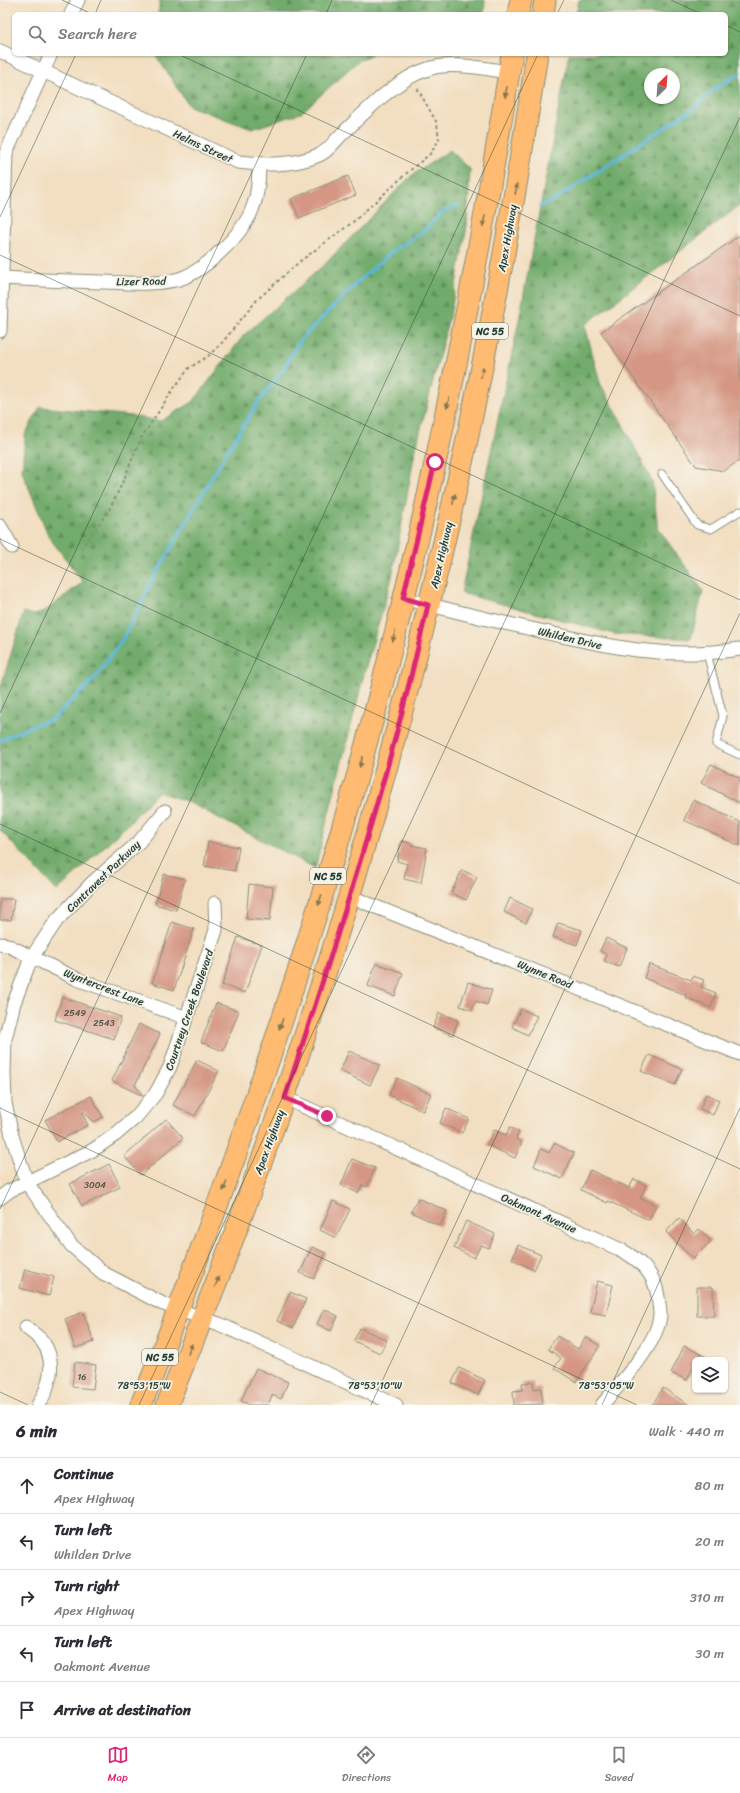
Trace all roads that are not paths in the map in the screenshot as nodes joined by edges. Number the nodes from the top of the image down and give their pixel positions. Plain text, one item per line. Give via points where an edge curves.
1 (78, 0) edge
2 (520, 0) edge
3 (545, 0) edge
4 (72, 12) edge
5 (518, 12) edge
6 (543, 12) edge
7 (0, 51) edge
8 (50, 56) edge
9 (538, 56) edge
10 (511, 63) edge
11 (43, 71) junction
12 (260, 165) junction
13 (2, 278) junction
14 (0, 331) edge
15 (662, 474) dead end
16 (740, 511) edge
17 (0, 526) edge
18 (12, 547) dead end
19 (403, 598) junction
20 (428, 605) junction
21 (740, 649) edge
22 (707, 653) junction
23 (740, 755) edge
24 (165, 811) dead end
25 (349, 896) junction
26 (214, 903) dead end
27 (0, 944) edge
28 (32, 957) junction
29 (187, 1018) junction
30 (740, 1054) edge
31 (285, 1098) junction
32 (27, 1183) junction
33 (0, 1198) edge
34 (180, 1309) junction
35 (203, 1318) junction
36 (26, 1327) dead end
37 (38, 1405) edge
38 (141, 1405) edge
39 (167, 1405) edge
40 (396, 1405) edge
41 (602, 1405) edge

1 - 4 street
2 - 5 main road
3 - 6 main road
7 - 11 street, Helms Street
8 - 11 street
20 -> 9 main road, Apex Highway / NC 55 via 483,367 510,228
10 - 12 street, Helms Street via 428,68 404,79 320,155 289,164
10 -> 19 main road, NC 55 via 458,360
11 - 12 street, Helms Street via 238,162
11 - 13 street via 6,153
12 - 13 street, Lizer Road via 253,207 238,232 196,271 183,277 157,282
13 - 14 street
15 - 16 lane via 697,524 711,529
17 - 18 street
19 - 20 street, Whilden Drive
19 -> 34 main road, NC 55 via 352,797 296,977 241,1142
20 - 22 street, Whilden Drive via 600,645 654,653
20 - 25 main road, Apex Highway / NC 55 via 394,744
21 - 22 street, Whilden Drive
22 - 23 lane via 723,716 716,744
24 - 28 street, Contravest Parkway via 138,843 92,883 57,920
25 - 30 street, Wynne Road
25 - 31 main road, Apex Highway / NC 55
26 - 29 street, Courtney Creek Boulevard via 216,930
27 - 28 street, Wyntercrest Lane
28 - 29 street, Wyntercrest Lane via 77,979
28 - 32 street, Contravest Parkway via 14,1003 5,1039 4,1073 4,1103
29 - 32 street, Courtney Creek Boulevard via 170,1067 156,1093 136,1117 116,1135 93,1150
35 -> 31 main road, Apex Highway / NC 55
31 - 41 street, Oakmont Avenue via 637,1259 649,1273 657,1290 660,1308 658,1323 637,1362
32 - 33 street, Courtney Creek Boulevard
32 - 34 street, Contravest Parkway via 71,1245 103,1274
34 - 35 street, Contravest Parkway
34 - 38 main road, NC 55
39 -> 35 main road, Apex Highway / NC 55
35 - 40 street
36 - 37 street via 42,1340 50,1354 51,1372 44,1396

